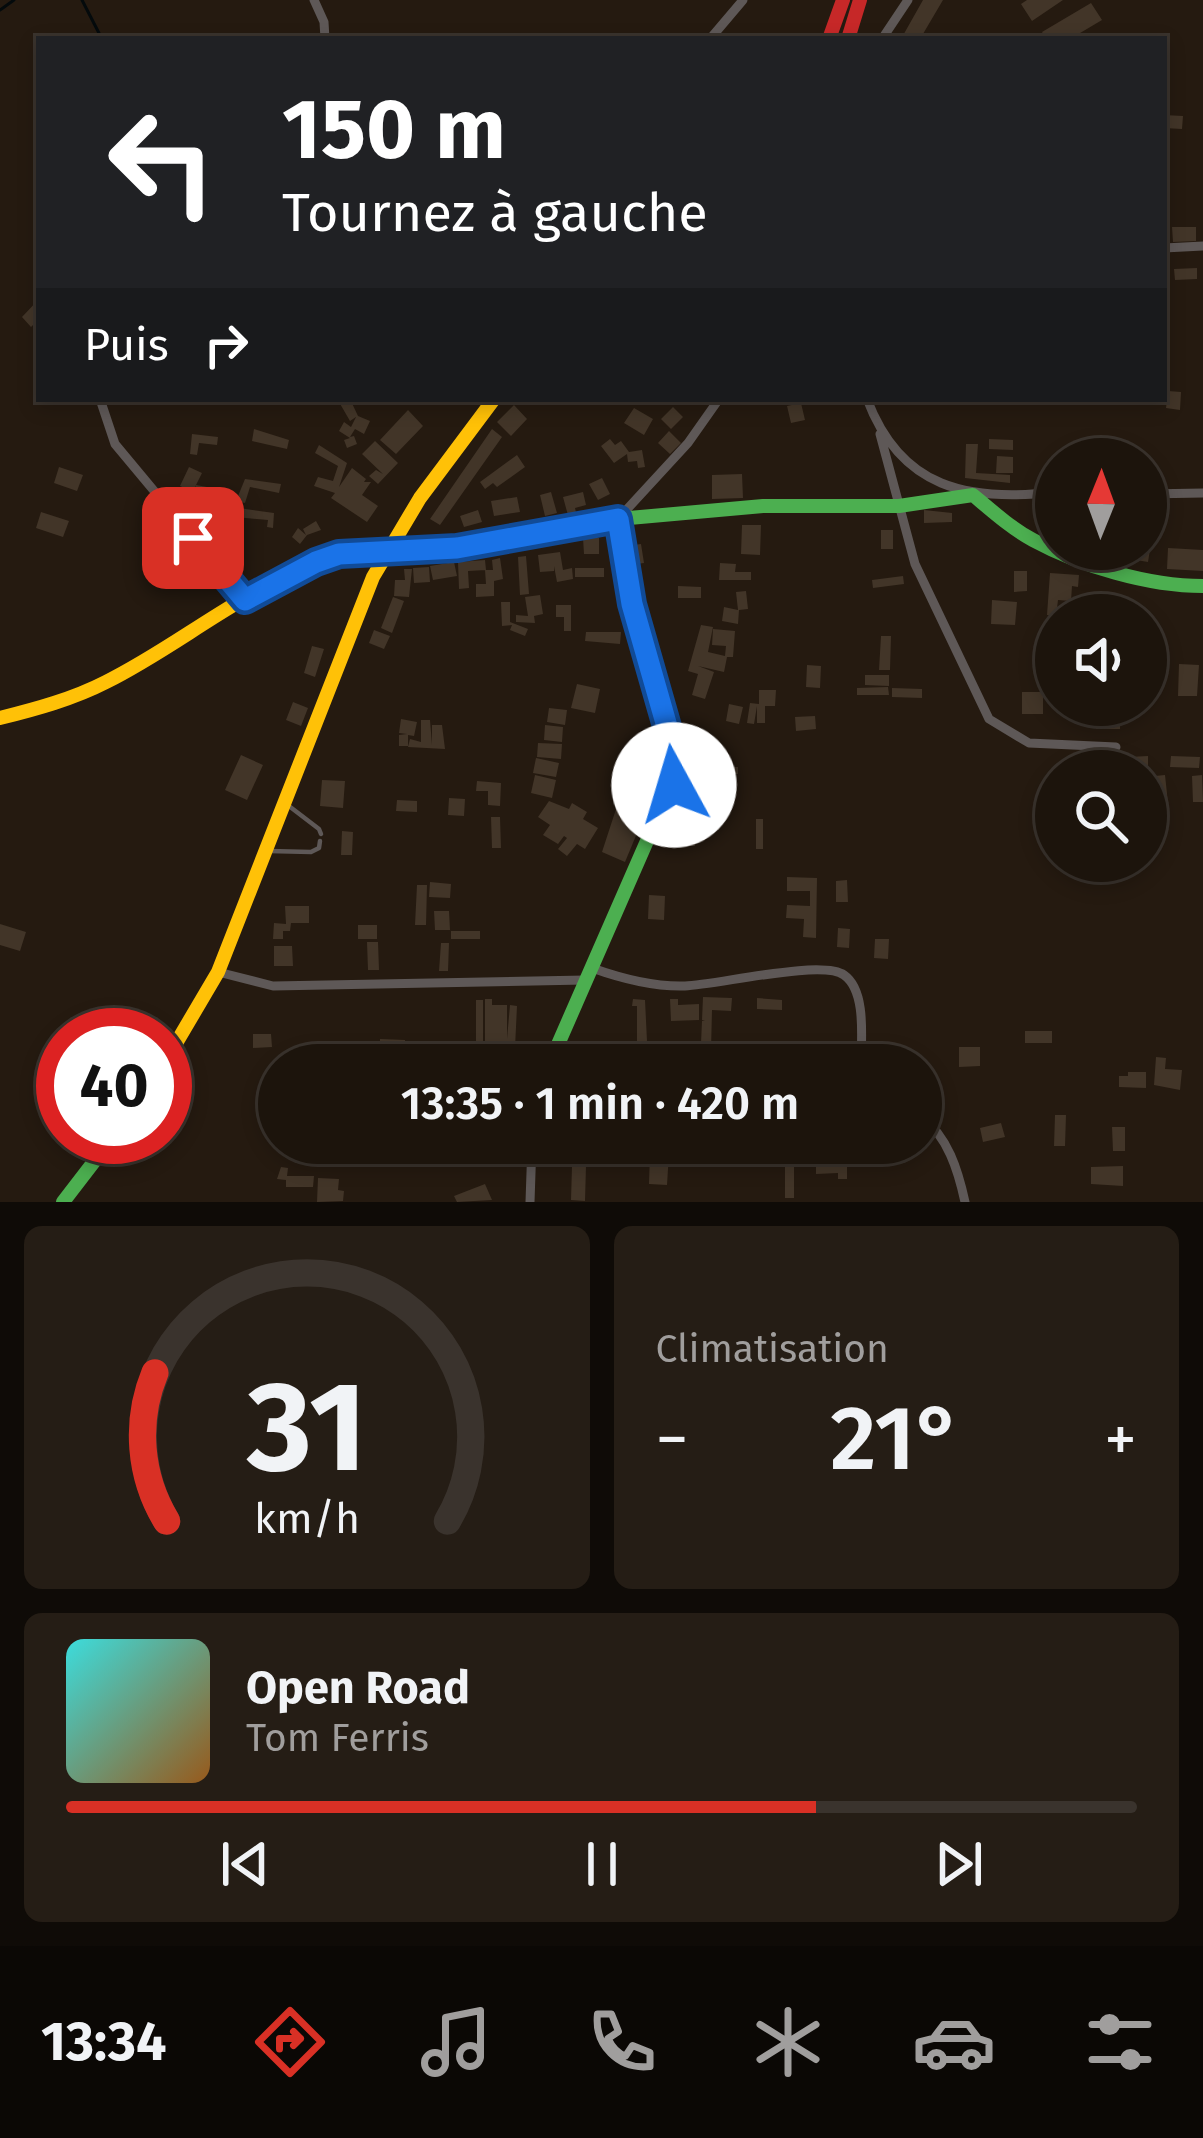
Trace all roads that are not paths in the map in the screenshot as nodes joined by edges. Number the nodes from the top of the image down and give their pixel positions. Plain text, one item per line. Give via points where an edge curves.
1 (314, 0) edge
2 (743, 0) edge
3 (843, 0) edge
4 (860, 0) edge
5 (908, 0) edge
6 (325, 36) edge
7 (713, 36) edge
8 (830, 36) edge
9 (849, 36) edge
10 (884, 36) edge
11 (1203, 246) edge
12 (1167, 248) edge
13 (101, 402) edge
14 (492, 402) edge
15 (717, 402) edge
16 (868, 402) edge
17 (880, 434) junction
18 (1203, 493) edge
19 (1035, 494) edge
20 (1167, 494) edge
21 (973, 495) junction
22 (898, 506) junction
23 (618, 519) junction
24 (383, 554) junction
25 (1203, 586) edge
26 (245, 600) junction
27 (0, 718) edge
28 (1116, 747) dead end
29 (283, 801) junction
30 (264, 851) junction
31 (218, 972) junction
32 (589, 974) junction
33 (192, 1016) edge
34 (558, 1044) edge
35 (859, 1044) edge
36 (942, 1139) edge
37 (92, 1164) edge
38 (531, 1164) edge
39 (63, 1202) edge
40 (530, 1202) edge
41 (965, 1202) edge

1 - 6 street
2 - 7 street
3 - 8 street
4 - 9 street
5 - 10 street
11 - 12 street
13 - 26 street via 115,444
14 - 24 street
15 - 23 street
16 - 17 street
17 - 21 street via 915,467
17 - 22 street
18 - 20 street
19 - 21 street
21 - 22 street
21 - 25 street via 1055,550 1172,585
22 - 23 street via 763,506
22 - 28 street via 921,581 989,718 1029,743
23 - 24 street
23 - 32 street via 632,604 678,770
24 - 26 street via 316,562
24 - 29 street
26 - 27 street via 105,683
29 - 30 street
29 - 30 lane via 320,837 319,848
30 - 31 street
31 - 32 street via 273,986
31 - 33 street
32 - 34 street
32 - 35 street via 683,986 835,971 856,997
36 - 41 street
37 - 39 street
38 - 40 street

